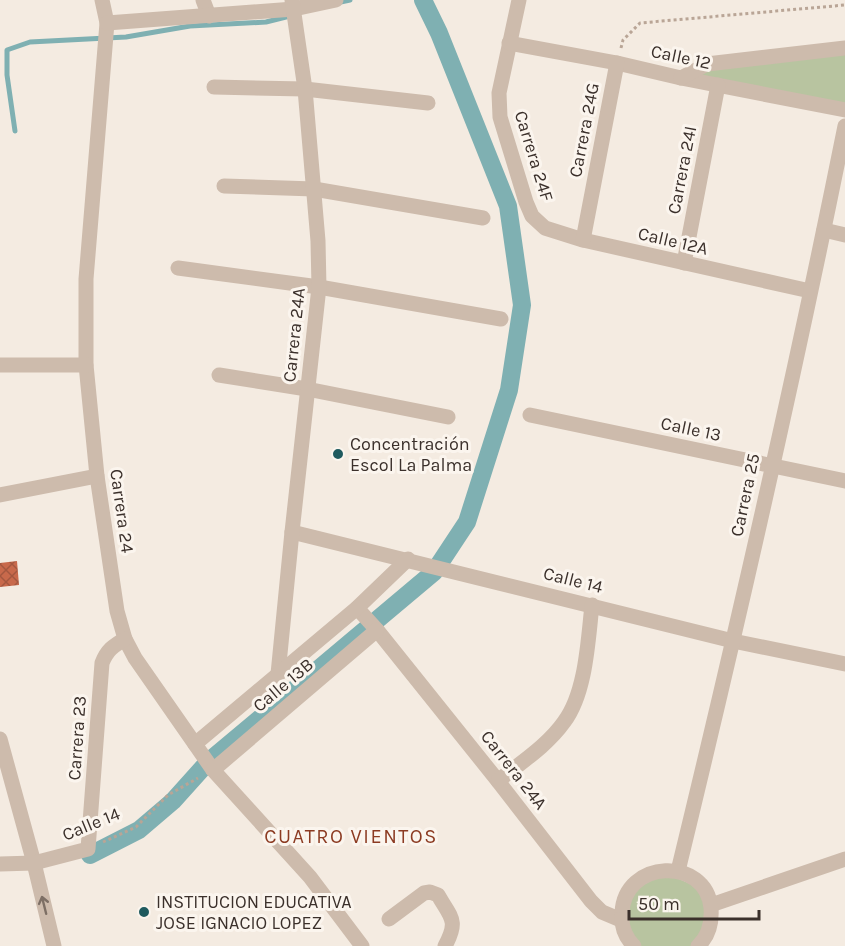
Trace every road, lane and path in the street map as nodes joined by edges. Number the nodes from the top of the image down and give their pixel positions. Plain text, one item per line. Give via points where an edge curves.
1 (102, 0) edge
2 (203, 0) edge
3 (336, 0) edge
4 (519, 0) edge
5 (293, 5) edge
6 (845, 5) edge
7 (209, 16) junction
8 (106, 28) junction
9 (509, 43) junction
10 (845, 48) edge
11 (617, 63) junction
12 (681, 78) junction
13 (718, 85) junction
14 (214, 87) dead end
15 (305, 89) junction
16 (428, 103) dead end
17 (845, 110) edge
18 (845, 126) edge
19 (224, 186) dead end
20 (314, 189) junction
21 (532, 216) joint
22 (483, 218) dead end
23 (824, 230) junction
24 (845, 235) edge
25 (582, 240) junction
26 (684, 263) junction
27 (178, 268) dead end
28 (319, 287) junction
29 (810, 291) junction
30 (501, 319) dead end
31 (86, 364) junction
32 (0, 365) edge
33 (219, 375) dead end
34 (307, 389) junction
35 (530, 415) dead end
36 (448, 417) dead end
37 (772, 466) junction
38 (97, 476) junction
39 (845, 481) edge
40 (0, 495) edge
41 (292, 532) junction
42 (408, 559) junction
43 (592, 605) junction
44 (357, 608) junction
45 (377, 630) junction
46 (125, 639) junction
47 (734, 641) junction
48 (845, 664) edge
49 (278, 674) junction
50 (0, 739) edge
51 (195, 744) junction
52 (213, 770) junction
53 (498, 781) junction
54 (88, 849) junction
55 (845, 859) edge
56 (34, 863) junction
57 (0, 864) edge
58 (678, 871) junction
59 (711, 905) junction
60 (389, 919) dead end
61 (621, 920) junction
62 (54, 946) edge
63 (362, 946) edge
64 (446, 946) edge
65 (634, 946) edge
66 (698, 946) edge

1 - 8 street, Carrera 24
2 - 7 street
3 - 5 street
4 - 9 street, Carrera 24F
5 - 7 street
5 - 15 street, Carrera 24A
6 - 11 path via 640,22 623,40
7 - 8 street
8 - 31 street, Carrera 24 via 86,279
9 - 11 street, Calle 12
9 - 21 street, Carrera 24F via 499,93 500,117
10 - 12 street via 707,64
11 - 12 street, Calle 12
11 - 25 street, Carrera 24G
12 - 13 street, Calle 12
13 - 17 street, Calle 12
13 - 26 street, Carrera 24I
14 - 15 street
15 - 16 street
15 - 20 street, Carrera 24A
18 - 23 street, Carrera 25
19 - 20 street
20 - 22 street
20 - 28 street, Carrera 24A
21 - 25 street, Calle 12A via 545,228
23 - 24 street
23 - 29 street, Carrera 25
25 - 26 street, Calle 12A
26 - 29 street, Calle 12A
27 - 28 street
28 - 30 street
28 - 34 street, Carrera 24A
29 - 37 street, Carrera 25
31 - 32 street
31 - 38 street, Carrera 24
33 - 34 street
34 - 36 street
34 - 41 street, Carrera 24A
35 - 37 street, Calle 13
37 - 39 street, Calle 13
37 - 47 street, Carrera 25
38 - 40 street
38 - 46 street, Carrera 24 via 117,611
41 - 42 street, Calle 14
41 - 49 street, Carrera 24A
42 - 43 street, Calle 14
42 - 44 street
43 - 47 street, Calle 14
43 - 53 street via 577,699 565,722 548,741
44 - 45 street, Carrera 24A
44 - 49 street
45 - 52 street, Calle 13B
45 - 53 street, Carrera 24A
46 - 51 street, Carrera 24
46 - 54 street, Carrera 23 via 111,648 102,663
47 - 48 street, Calle 14
47 - 58 street, Carrera 25
49 - 51 street
50 - 56 street
51 - 52 street, Carrera 24
52 - 54 path, Calle 14 via 168,795 136,827
52 - 63 street, Carrera 24 via 310,878
53 - 61 street, Carrera 24A via 591,901 602,912
54 - 56 street, Calle 14
55 - 59 street
56 - 57 street, Calle 14
62 -> 56 street
58 - 59 street via 699,883
58 - 61 street via 656,871 636,881 627,892
59 - 66 street via 709,932
60 - 64 street via 424,893 438,895 454,923
61 - 65 street

